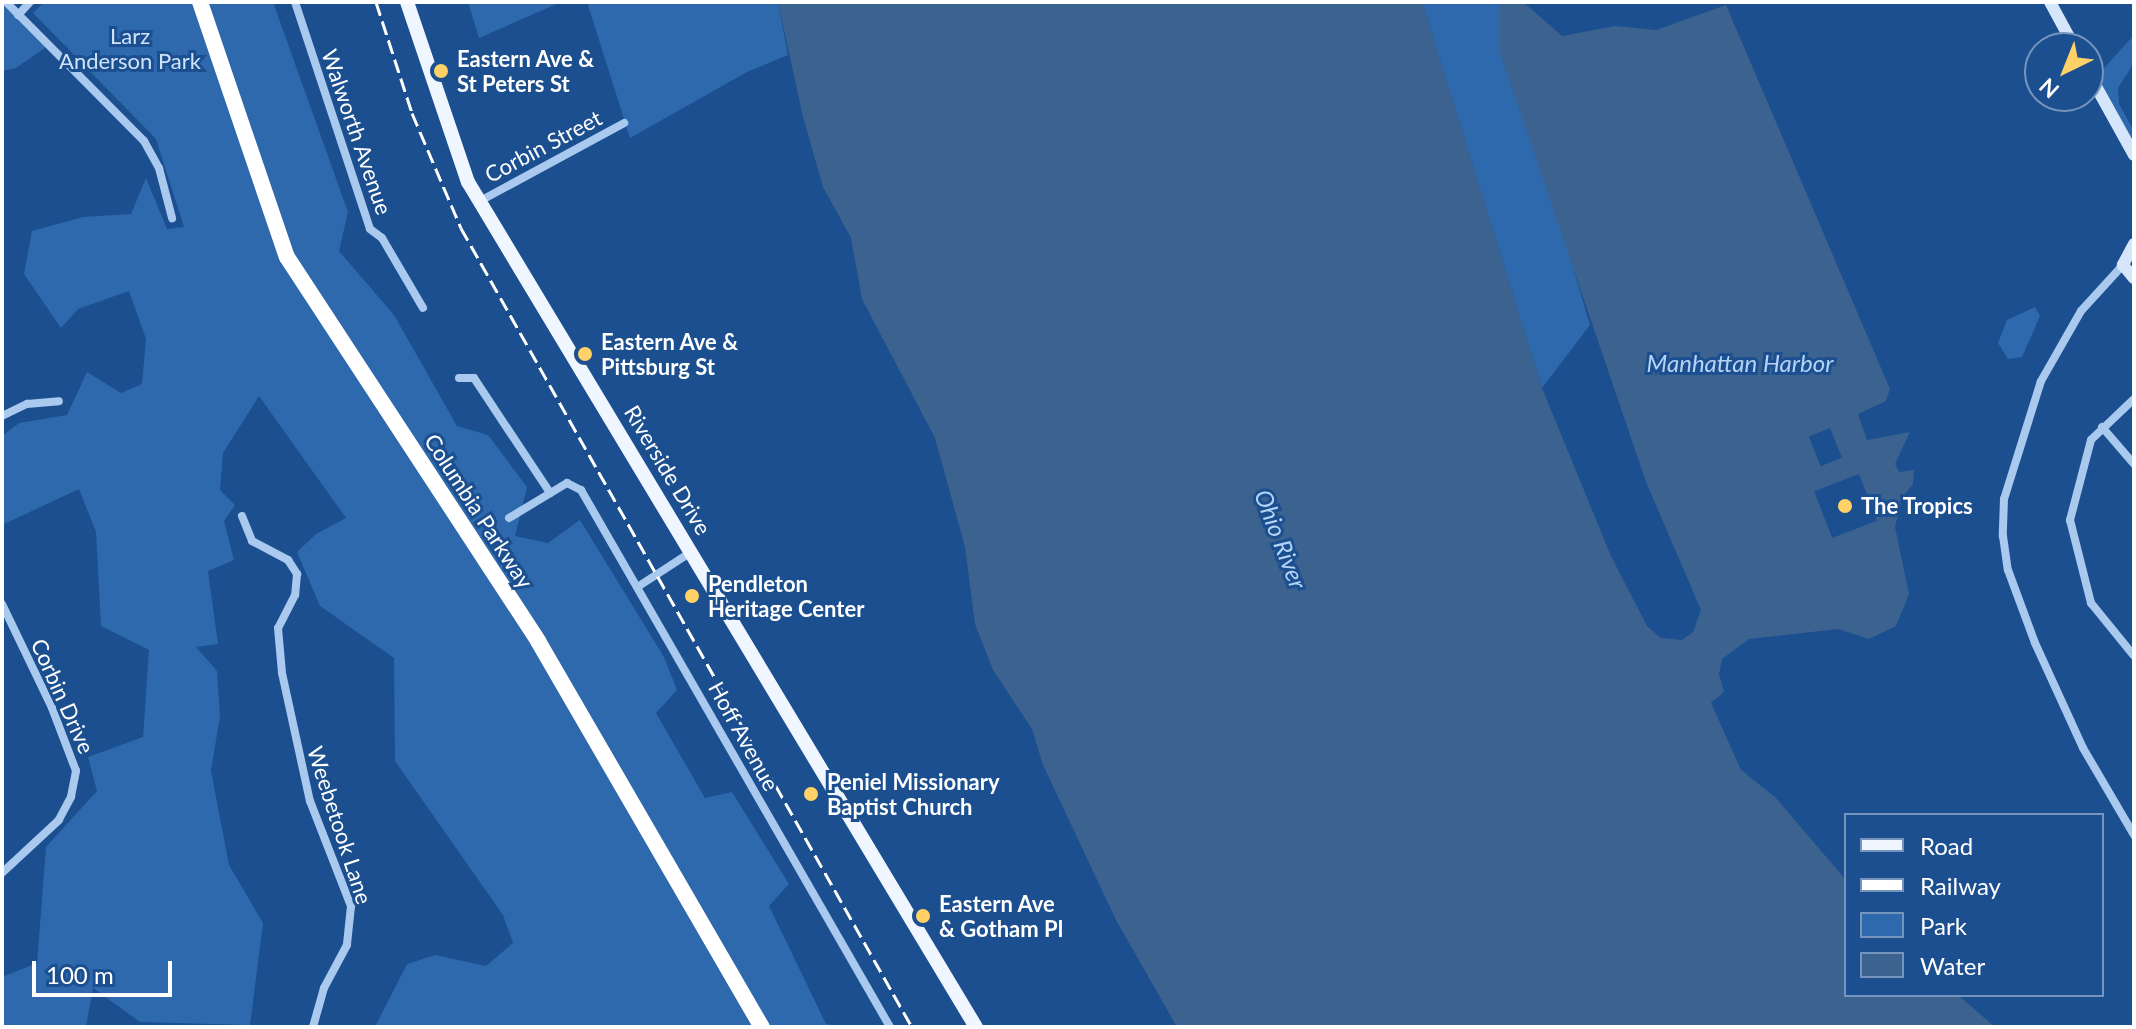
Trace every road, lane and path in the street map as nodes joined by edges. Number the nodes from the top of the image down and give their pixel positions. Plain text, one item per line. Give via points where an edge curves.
1 (6, 2) edge
2 (30, 2) edge
3 (200, 2) edge
4 (295, 2) edge
5 (407, 2) edge
6 (2050, 2) edge
7 (18, 15) junction
8 (2066, 32) edge
9 (2104, 101) edge
10 (624, 123) dead end
11 (2134, 155) edge
12 (480, 201) junction
13 (172, 218) dead end
14 (2134, 244) edge
15 (2123, 265) junction
16 (2134, 278) edge
17 (423, 308) dead end
18 (459, 378) dead end
19 (2134, 399) edge
20 (59, 401) dead end
21 (2, 416) edge
22 (2102, 427) junction
23 (2134, 464) edge
24 (552, 492) junction
25 (242, 516) dead end
26 (509, 518) dead end
27 (691, 552) junction
28 (639, 586) junction
29 (2, 604) edge
30 (2134, 656) edge
31 (2134, 835) edge
32 (2, 873) edge
33 (313, 1027) edge
34 (762, 1027) edge
35 (890, 1027) edge
36 (976, 1027) edge

1 - 7 street
2 - 7 street
3 - 34 highway, Columbia Parkway via 276,233 303,286 538,641
4 - 17 street, Walworth Avenue via 370,229 382,238
5 - 12 main road, Riverside Drive via 453,149
6 - 8 street
7 - 13 street via 144,141 159,168
9 - 11 street
10 - 12 street, Corbin Street
12 - 27 main road, Riverside Drive
14 - 15 street
15 - 16 street
15 - 31 street via 2081,311 2041,381 2004,499 2003,536 2008,570 2035,643 2083,748
18 - 24 street via 474,378
19 - 22 street
20 - 21 street via 27,404
22 - 23 street
22 - 30 street via 2091,440 2072,511 2073,543 2091,603
24 - 26 street
24 - 28 street, Hoff Avenue via 567,483 578,486
25 - 33 street, Weebetook Lane via 252,541 288,560 297,574 295,595 278,628 282,673 310,801 351,906 347,945 324,988
27 - 28 street
27 - 36 main road, Riverside Drive
28 - 35 street, Hoff Avenue
29 - 32 street, Corbin Drive via 76,771 59,820

